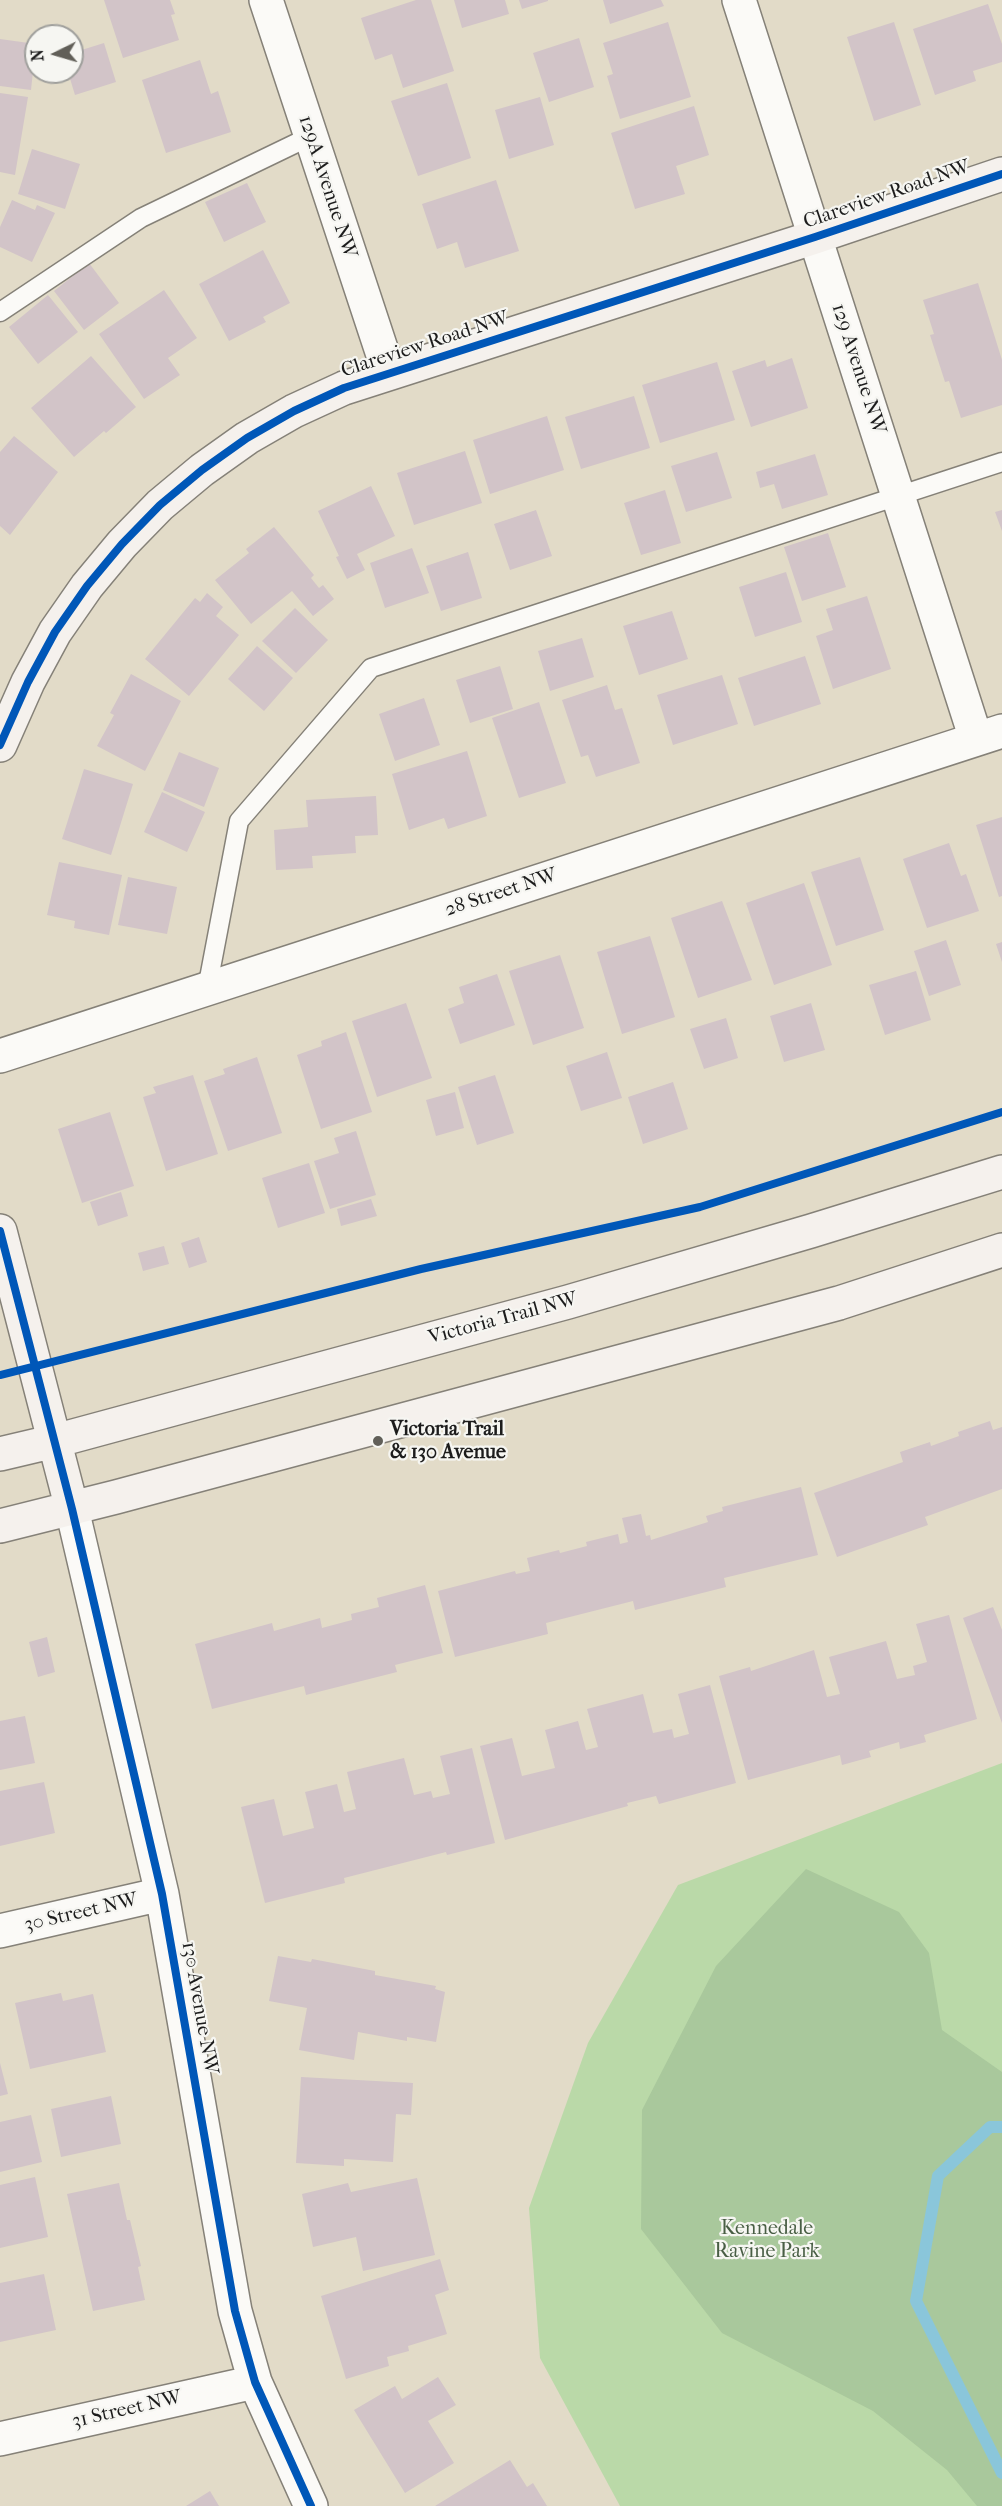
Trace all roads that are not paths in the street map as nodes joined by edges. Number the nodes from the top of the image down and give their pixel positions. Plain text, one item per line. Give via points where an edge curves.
1 (266, 0) edge
2 (739, 0) edge
3 (310, 136) junction
4 (1002, 174) edge
5 (815, 237) junction
6 (0, 312) edge
7 (389, 373) junction
8 (1002, 462) edge
9 (898, 496) junction
10 (989, 735) edge
11 (0, 745) edge
12 (207, 988) junction
13 (0, 1056) edge
14 (1002, 1172) edge
15 (0, 1231) edge
16 (1002, 1250) edge
17 (55, 1441) junction
18 (0, 1454) edge
19 (72, 1509) junction
20 (0, 1526) edge
21 (162, 1894) junction
22 (0, 1931) edge
23 (255, 2382) junction
24 (0, 2439) edge
25 (311, 2506) edge

1 - 3 street, 129A Avenue NW
2 - 5 street, 129 Avenue NW
3 - 6 lane via 141,218
3 - 7 street, 129A Avenue NW
4 - 5 main road, Clareview Road NW
5 - 7 main road, Clareview Road NW
5 - 9 street, 129 Avenue NW
7 - 11 main road, Clareview Road NW via 344,388 285,416 202,470 160,505 87,586 55,632 27,682
8 - 9 lane
9 - 10 street, 129 Avenue NW
9 - 12 lane via 371,668 239,821
10 - 12 street, 28 Street NW
12 - 13 street, 28 Street NW
14 - 17 main road, Victoria Trail NW via 568,1302
15 - 17 main road
16 - 19 main road via 839,1304
17 - 18 main road, Victoria Trail NW
17 - 19 main road
19 - 20 main road
19 - 21 street, 130 Avenue NW
21 - 22 street, 30 Street NW
21 - 23 street, 130 Avenue NW via 235,2311
23 - 24 street, 31 Street NW
23 - 25 street, 130 Avenue NW

